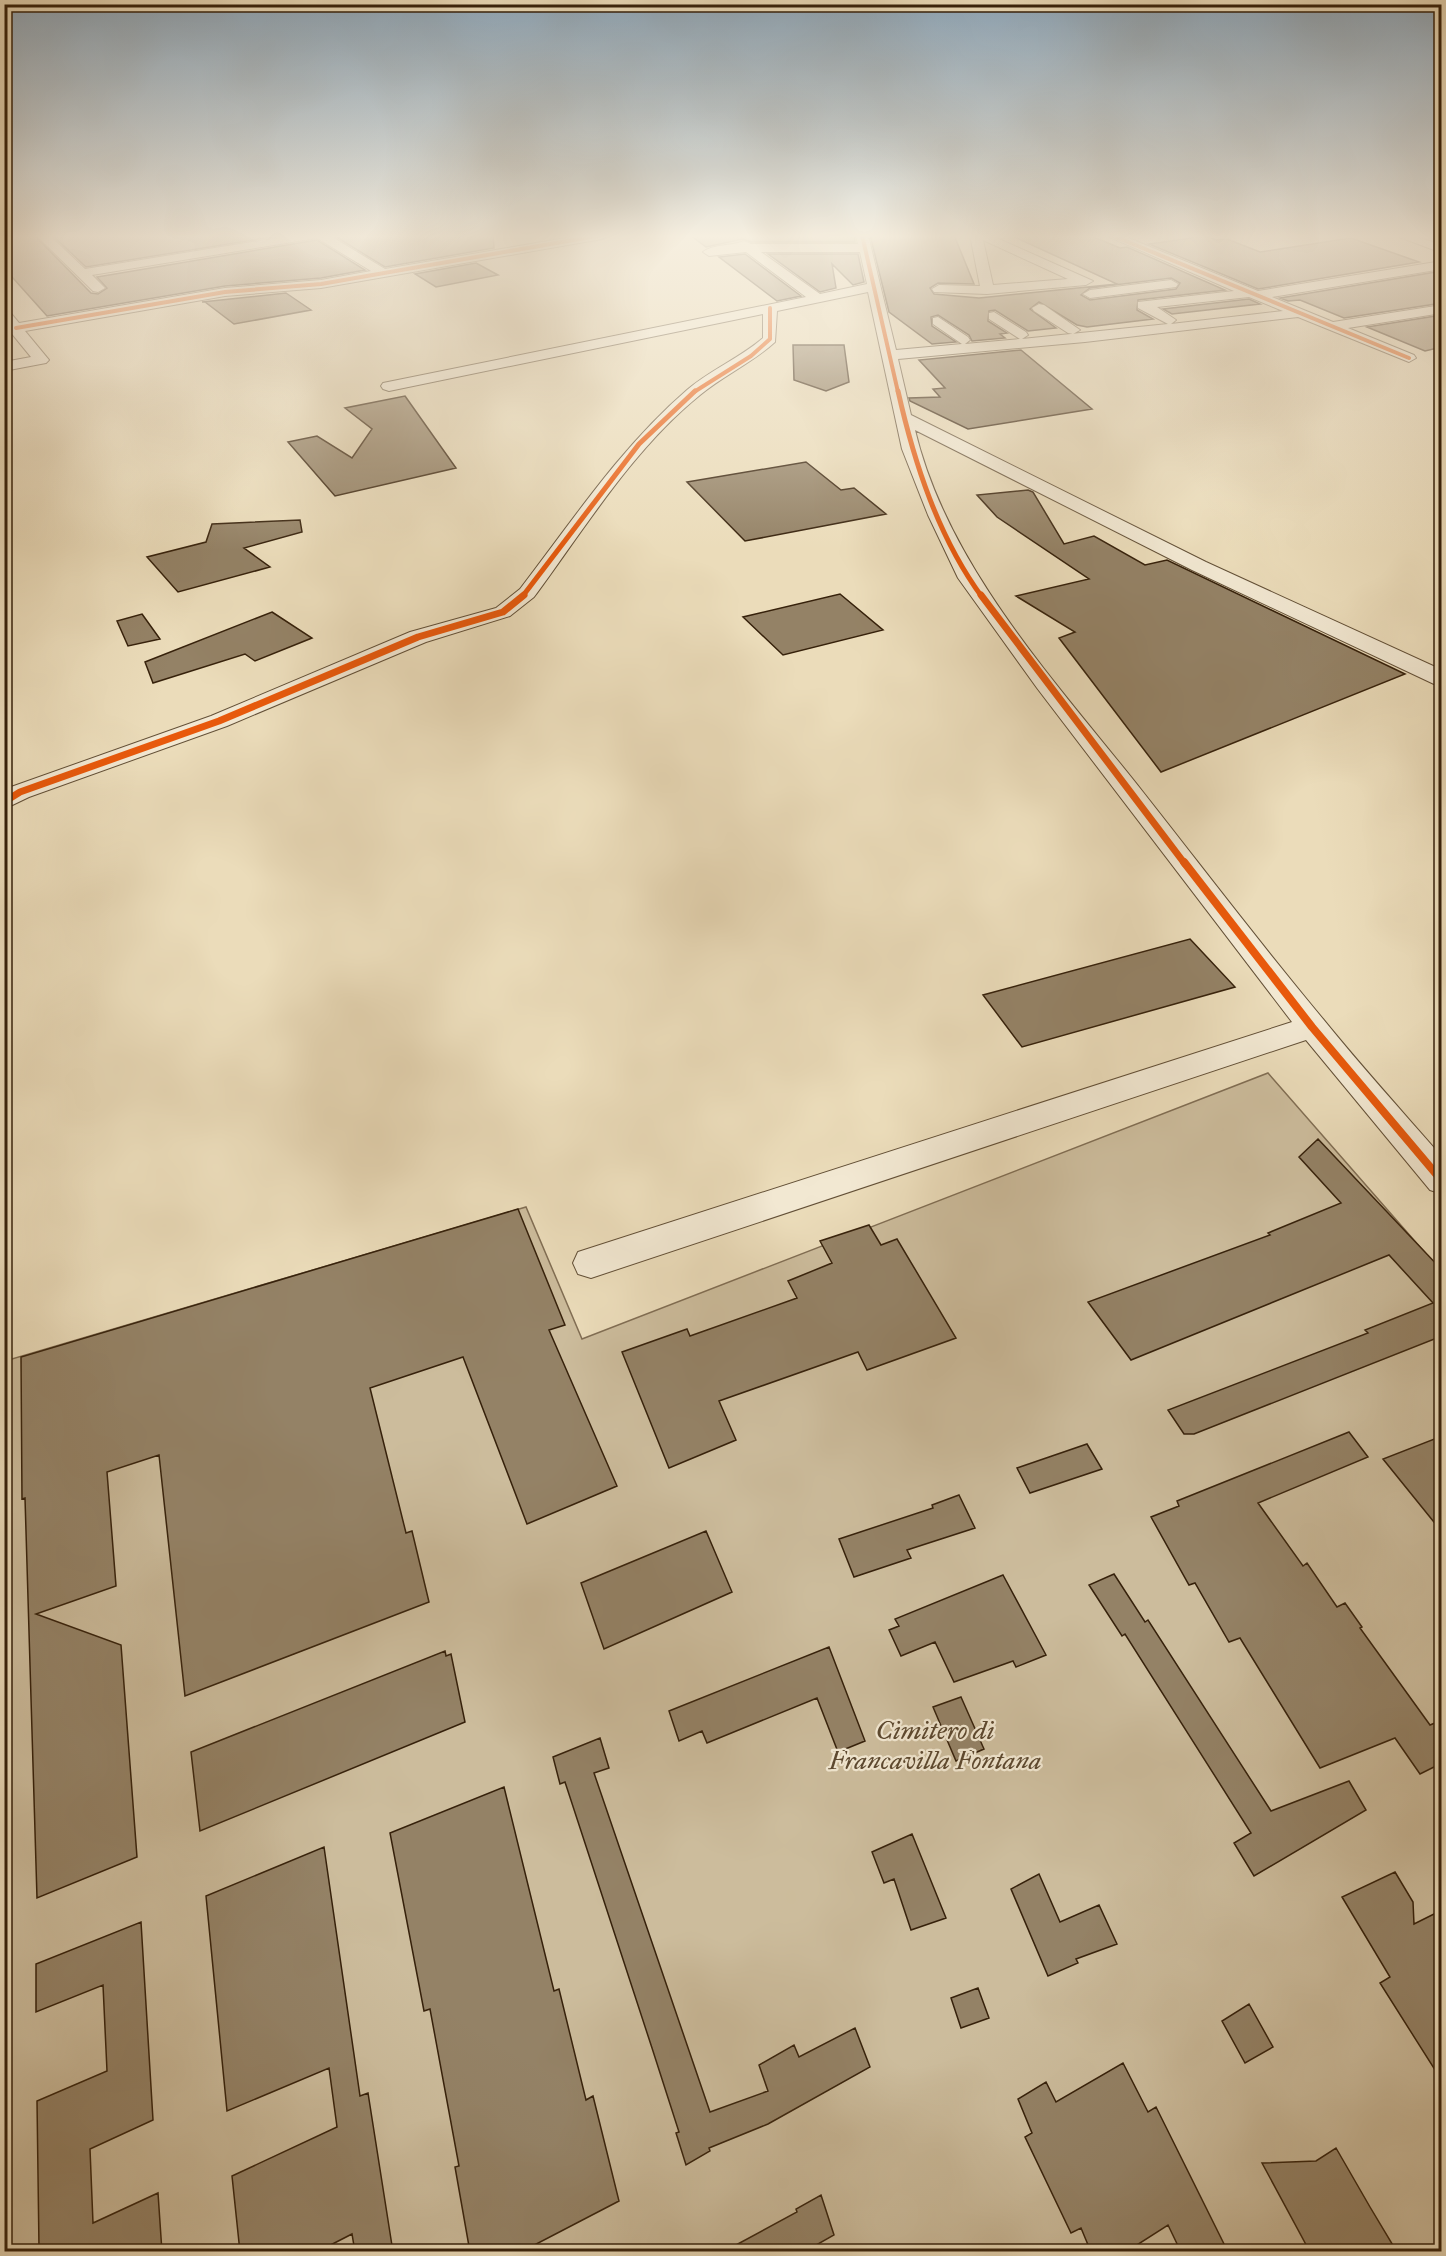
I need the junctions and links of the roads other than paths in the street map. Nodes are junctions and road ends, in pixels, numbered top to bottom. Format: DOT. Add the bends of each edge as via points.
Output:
graph roads {
  1 [pos="26,340"];
  2 [pos="612,340"];
  3 [pos="769,340"];
  4 [pos="885,340"];
  5 [pos="1059,340"];
  6 [pos="1366,340"];
  7 [pos="888,355"];
  8 [pos="1408,358"];
  9 [pos="4,367"];
  10 [pos="389,386"];
  11 [pos="904,418"];
  12 [pos="1442,679"];
  13 [pos="4,802"];
  14 [pos="1312,1027"];
  15 [pos="1442,1180"];
  16 [pos="591,1263"];
  1 -- 9 [label="street" via="41,360"];
  2 -- 10 [label="street"];
  3 -- 13 [label="street" via="695,391 639,444 527,593 503,612 418,637 219,721 20,792"];
  4 -- 7 [label="street"];
  5 -- 7 [label="street"];
  6 -- 8 [label="street"];
  7 -- 11 [label="street"];
  11 -- 12 [label="street" via="1199,566"];
  11 -- 14 [label="street" via="911,449 937,515 968,578"];
  14 -- 15 [label="street"];
  14 -- 16 [label="street"];
}
